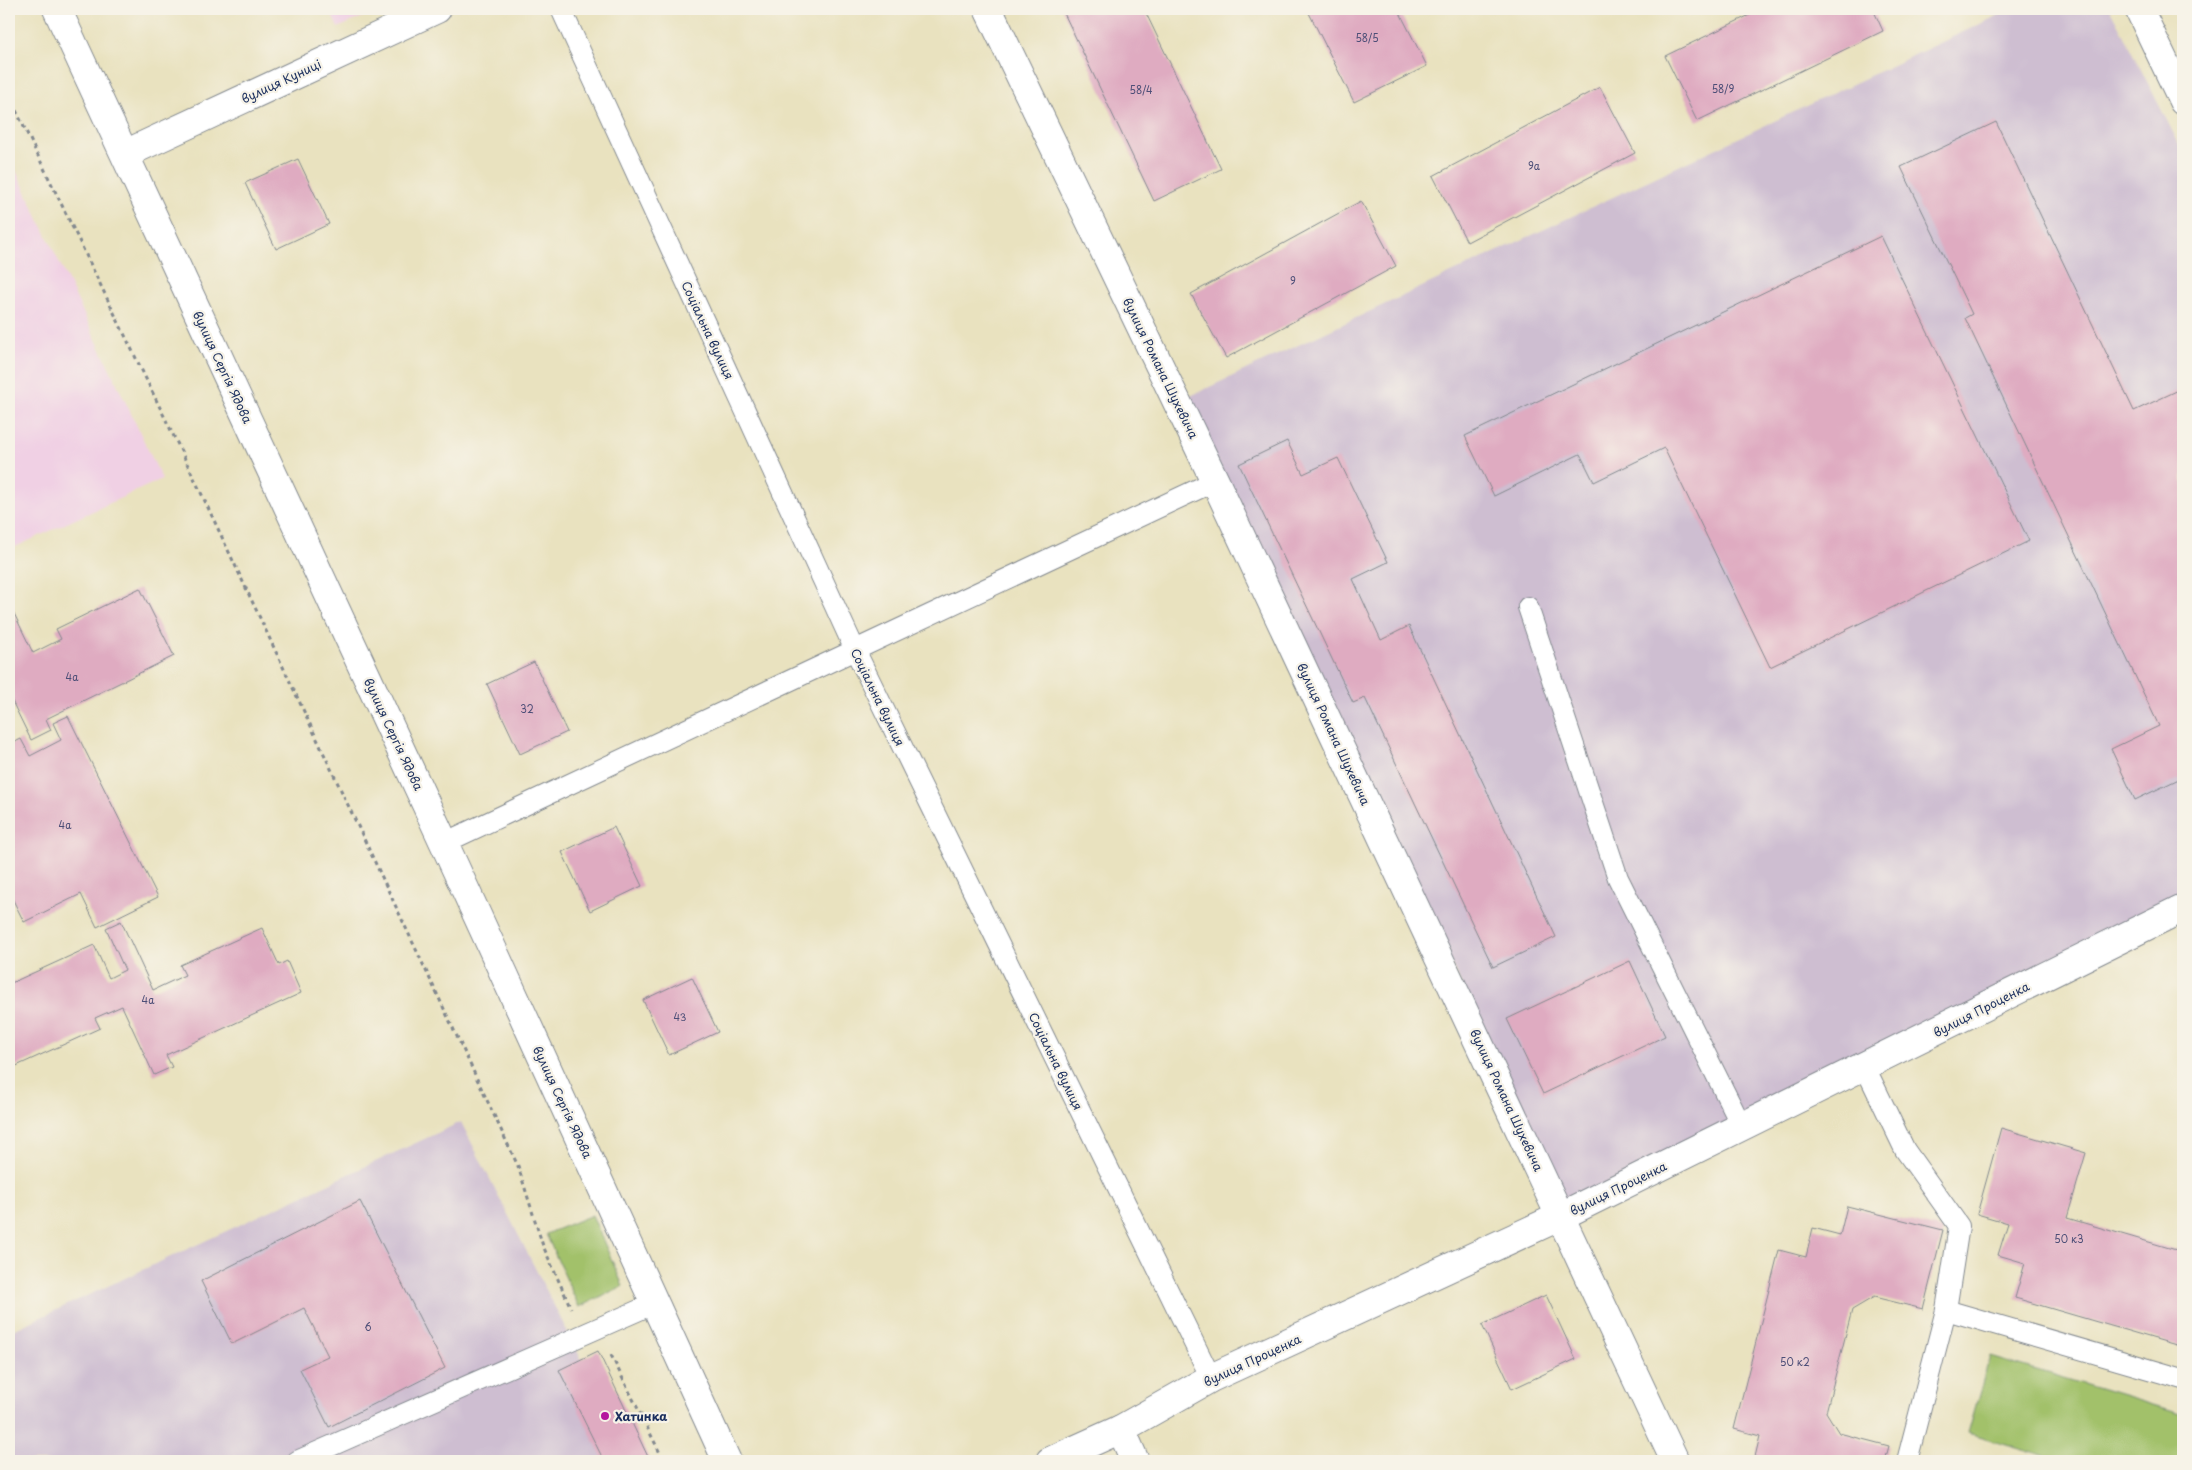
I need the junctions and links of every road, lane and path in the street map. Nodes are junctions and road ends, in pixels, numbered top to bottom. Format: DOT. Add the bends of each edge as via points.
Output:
graph roads {
  1 [pos="57,9"];
  2 [pos="437,9"];
  3 [pos="560,9"];
  4 [pos="988,9"];
  5 [pos="2139,9"];
  6 [pos="2176,66"];
  7 [pos="9,96"];
  8 [pos="2183,101"];
  9 [pos="125,154"];
  10 [pos="1215,480"];
  11 [pos="1528,607"];
  12 [pos="855,650"];
  13 [pos="444,843"];
  14 [pos="2183,908"];
  15 [pos="1865,1067"];
  16 [pos="1742,1128"];
  17 [pos="1561,1216"];
  18 [pos="655,1303"];
  19 [pos="1946,1310"];
  20 [pos="598,1328"];
  21 [pos="1211,1378"];
  22 [pos="2183,1379"];
  23 [pos="1121,1429"];
  24 [pos="297,1461"];
  25 [pos="664,1461"];
  26 [pos="727,1461"];
  27 [pos="1050,1461"];
  28 [pos="1135,1461"];
  29 [pos="1675,1461"];
  30 [pos="1907,1461"];
  1 -- 9 [label="street, вулиця Сергія Ядова"];
  2 -- 9 [label="street, вулиця Куниці"];
  3 -- 12 [label="lane, Соціальна вулиця"];
  4 -- 10 [label="street, вулиця Романа Шухевича"];
  5 -- 6 [label="street"];
  6 -- 8 [label="street"];
  7 -- 20 [label="path" via="196,480 518,1166 543,1246 569,1306"];
  9 -- 13 [label="street, вулиця Сергія Ядова"];
  10 -- 12 [label="lane"];
  10 -- 17 [label="street, вулиця Романа Шухевича"];
  11 -- 16 [label="lane" via="1618,878"];
  12 -- 13 [label="lane"];
  12 -- 21 [label="lane, Соціальна вулиця"];
  13 -- 18 [label="street, вулиця Сергія Ядова"];
  14 -- 15 [label="street, вулиця Проценка"];
  15 -- 16 [label="street, вулиця Проценка"];
  15 -- 19 [label="lane" via="1905,1150 1959,1226"];
  16 -- 17 [label="street, вулиця Проценка"];
  17 -- 21 [label="street, вулиця Проценка"];
  17 -- 29 [label="street, вулиця Романа Шухевича"];
  18 -- 20 [label="lane"];
  18 -- 26 [label="street, вулиця Сергія Ядова"];
  19 -- 22 [label="lane"];
  19 -- 30 [label="lane"];
  20 -- 24 [label="lane"];
  20 -- 25 [label="path"];
  21 -- 23 [label="street, вулиця Проценка"];
  23 -- 27 [label="street, вулиця Проценка"];
  23 -- 28 [label="street"];
}
